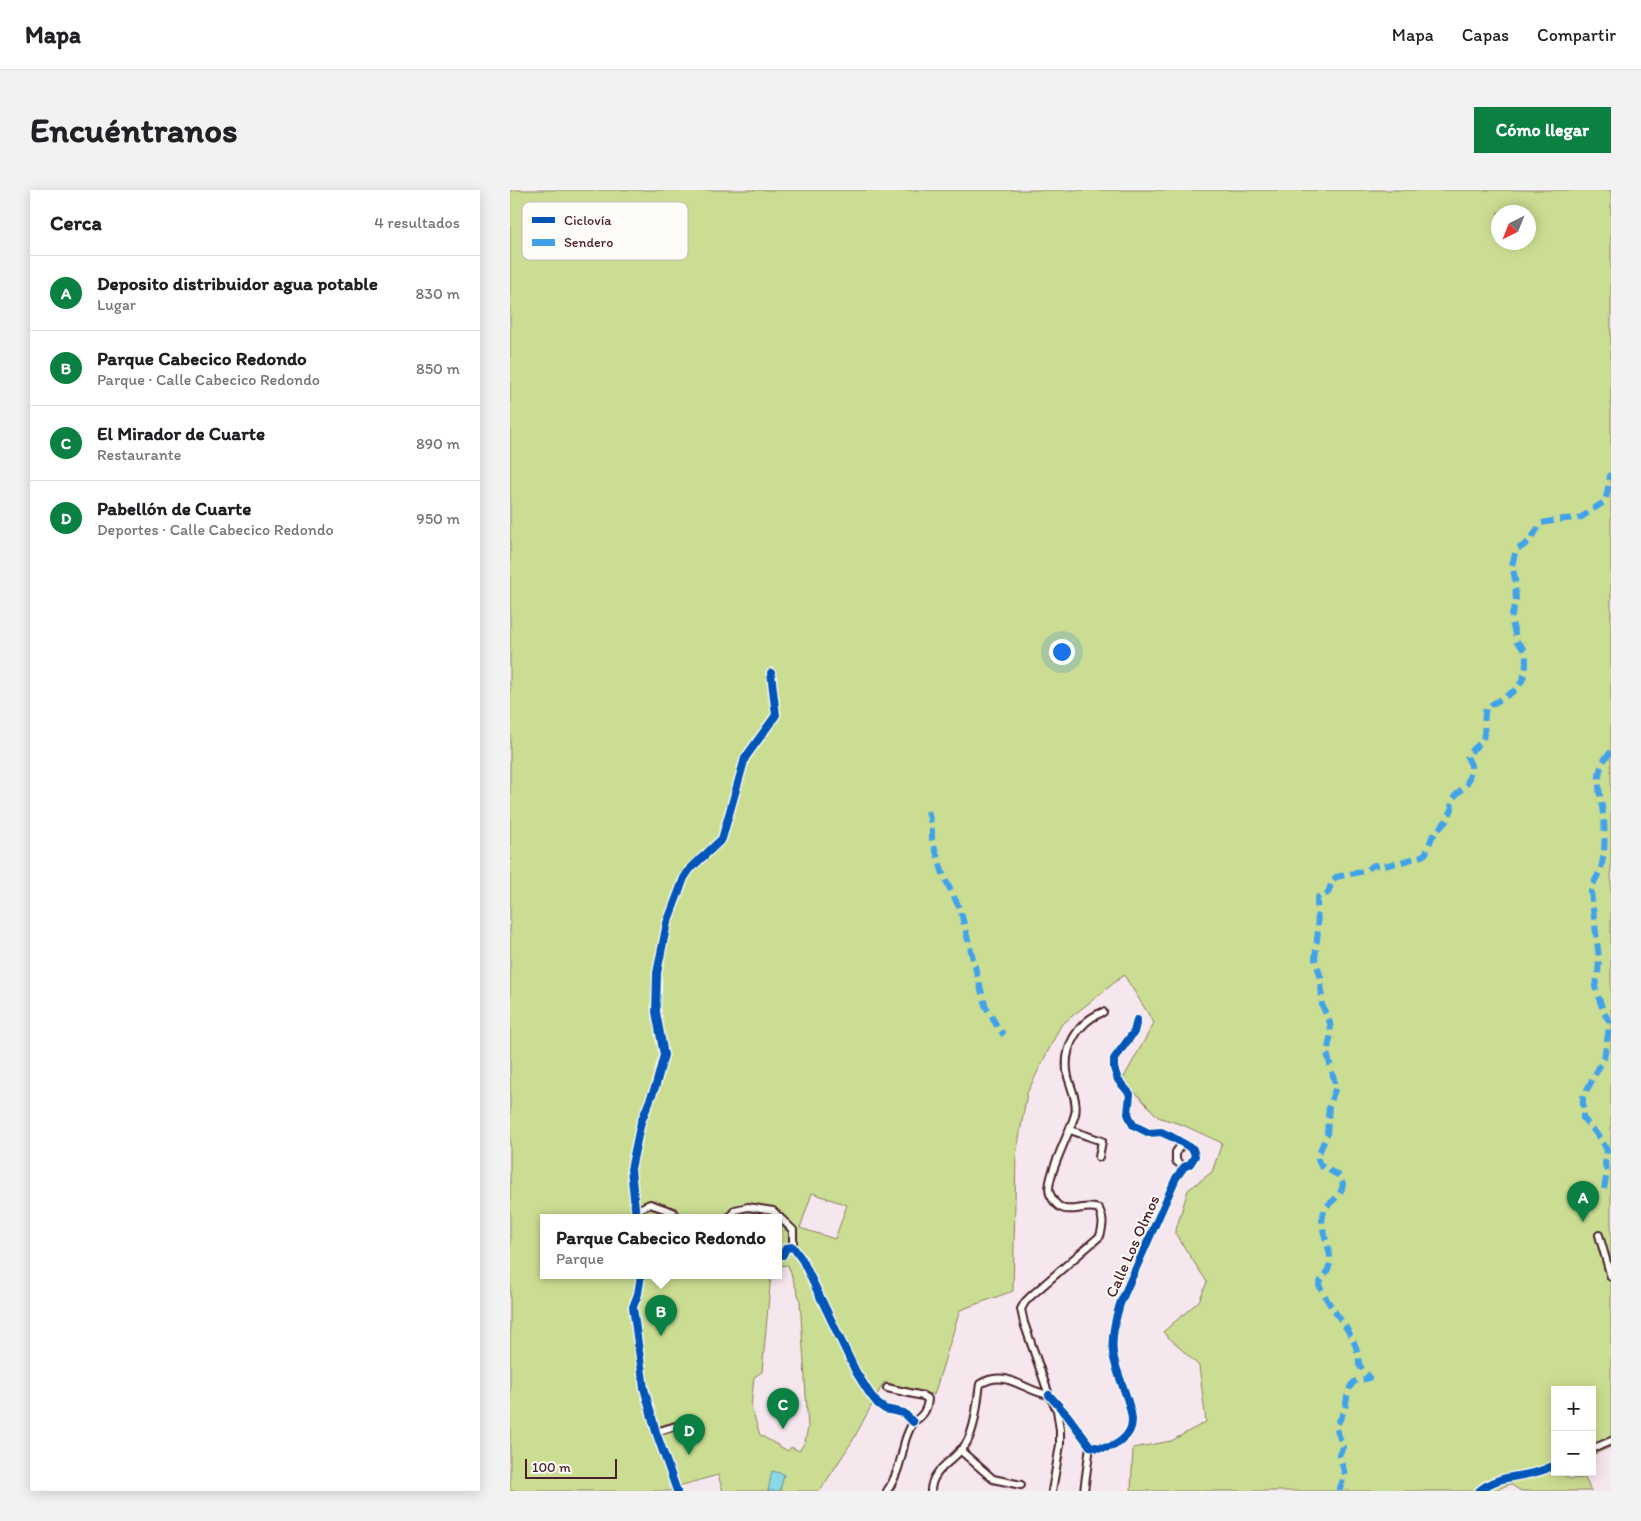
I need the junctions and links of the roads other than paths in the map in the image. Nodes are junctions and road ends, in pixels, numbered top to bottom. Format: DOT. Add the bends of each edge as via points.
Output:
graph roads {
  1 [pos="771,673"];
  2 [pos="1103,1012"];
  3 [pos="1137,1020"];
  4 [pos="1070,1130"];
  5 [pos="1182,1144"];
  6 [pos="1099,1157"];
  7 [pos="1184,1167"];
  8 [pos="635,1214"];
  9 [pos="674,1214"];
  10 [pos="732,1214"];
  11 [pos="776,1214"];
  12 [pos="782,1220"];
  13 [pos="1599,1236"];
  14 [pos="793,1247"];
  15 [pos="782,1255"];
  16 [pos="1611,1277"];
  17 [pos="640,1279"];
  18 [pos="887,1388"];
  19 [pos="1049,1395"];
  20 [pos="690,1422"];
  21 [pos="913,1422"];
  22 [pos="656,1432"];
  23 [pos="1611,1441"];
  24 [pos="1090,1446"];
  25 [pos="1596,1447"];
  26 [pos="960,1450"];
  27 [pos="1551,1467"];
  28 [pos="1021,1485"];
  29 [pos="890,1489"];
  30 [pos="676,1491"];
  31 [pos="931,1491"];
  32 [pos="1052,1491"];
  33 [pos="1084,1491"];
  34 [pos="1479,1491"];
  1 -- 8 [label="street" via="776,715 745,758 722,839 690,868 667,923 657,973 656,1012 664,1055 641,1122 631,1169"];
  2 -- 4 [label="street" via="1083,1025 1071,1041 1067,1054 1068,1078 1076,1111"];
  3 -- 5 [label="street" via="1134,1032 1114,1059 1118,1080 1130,1094 1128,1114 1133,1125 1149,1133 1161,1132 1172,1136"];
  4 -- 6 [label="street" via="1102,1141"];
  4 -- 19 [label="street" via="1053,1171 1049,1192 1060,1206 1070,1210 1093,1206 1100,1209 1103,1217 1100,1236 1024,1302 1021,1309"];
  5 -- 7 [label="street" via="1176,1152 1176,1161"];
  5 -- 7 [label="street, Calle Los Olmos" via="1193,1149 1195,1156"];
  7 -- 24 [label="street, Calle Los Olmos" via="1134,1271 1114,1323 1115,1365 1132,1420 1130,1432 1116,1446 1102,1449"];
  8 -- 9 [label="street" via="650,1204"];
  10 -- 11 [label="street" via="735,1210 748,1207"];
  12 -- 14 [label="street" via="793,1230"];
  13 -- 16 [label="street"];
  14 -- 15 [label="street" via="786,1248"];
  14 -- 21 [label="street" via="870,1394 885,1409 904,1413"];
  17 -- 22 [label="street" via="633,1306 644,1388"];
  18 -- 21 [label="street" via="928,1399 922,1416"];
  19 -- 24 [label="street"];
  19 -- 26 [label="street" via="1036,1393 1008,1379 990,1378 980,1384 972,1429"];
  19 -- 32 [label="street" via="1060,1430"];
  20 -- 22 [label="street"];
  21 -- 29 [label="street"];
  22 -- 30 [label="street"];
  23 -- 25 [label="street"];
  24 -- 33 [label="street"];
  26 -- 28 [label="street" via="993,1479"];
  26 -- 31 [label="street" via="936,1474"];
  27 -- 34 [label="street" via="1487,1484"];
}
